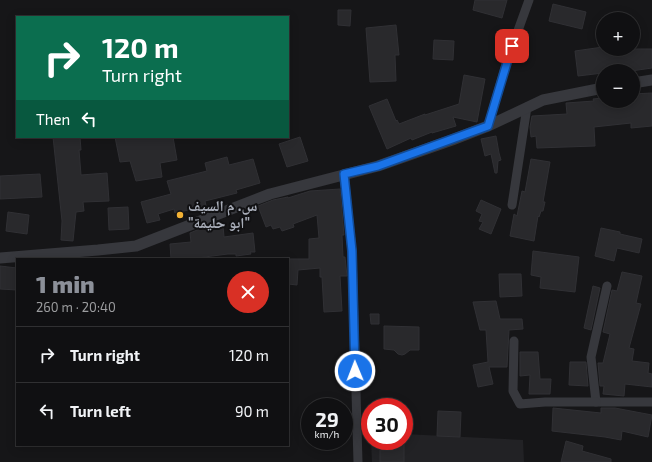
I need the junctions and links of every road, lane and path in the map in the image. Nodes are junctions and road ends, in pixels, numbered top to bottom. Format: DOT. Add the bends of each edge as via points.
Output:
graph roads {
  1 [pos="529,0"];
  2 [pos="652,80"];
  3 [pos="640,82"];
  4 [pos="596,89"];
  5 [pos="527,107"];
  6 [pos="488,126"];
  7 [pos="344,174"];
  8 [pos="512,205"];
  9 [pos="0,258"];
  10 [pos="607,286"];
  11 [pos="514,342"];
  12 [pos="596,402"];
  13 [pos="652,402"];
  14 [pos="358,462"];
  1 -- 6 [label="street" via="507,61"];
  2 -- 3 [label="street"];
  4 -- 5 [label="street" via="543,100"];
  5 -- 6 [label="street"];
  5 -- 8 [label="street"];
  6 -- 7 [label="street" via="378,166"];
  7 -- 9 [label="street" via="270,194 136,246"];
  7 -- 14 [label="street" via="352,251"];
  10 -- 12 [label="street" via="591,357"];
  11 -- 12 [label="street" via="513,391 520,404"];
  12 -- 13 [label="street"];
}
